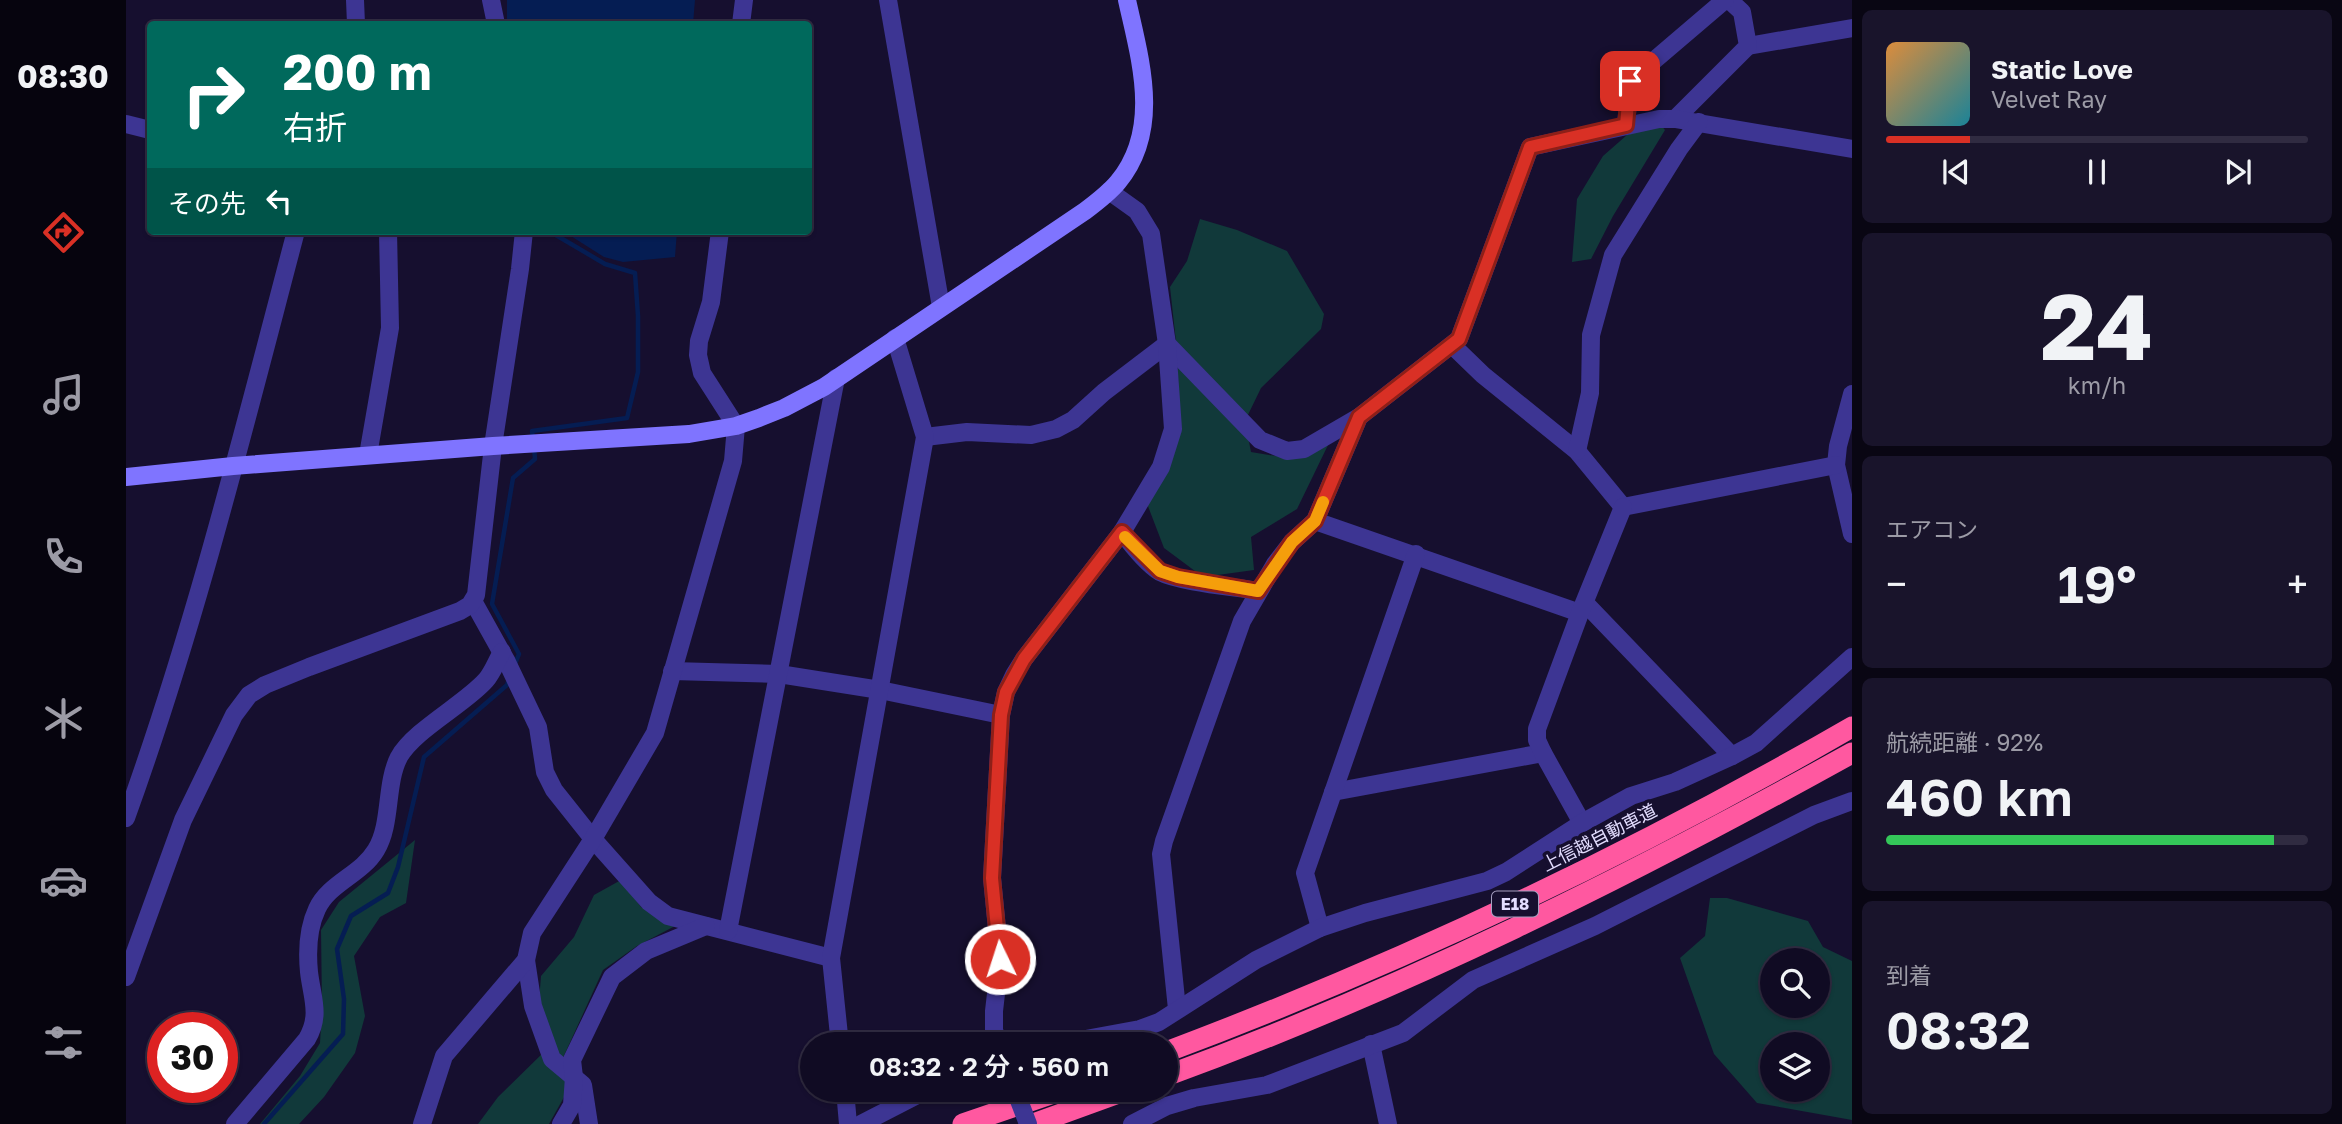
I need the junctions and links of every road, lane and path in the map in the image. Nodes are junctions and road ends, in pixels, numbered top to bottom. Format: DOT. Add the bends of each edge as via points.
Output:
graph roads {
  1 [pos="355,0"];
  2 [pos="491,0"];
  3 [pos="744,0"];
  4 [pos="888,0"];
  5 [pos="1127,0"];
  6 [pos="1727,0"];
  7 [pos="356,21"];
  8 [pos="495,21"];
  9 [pos="741,21"];
  10 [pos="1852,28"];
  11 [pos="1748,46"];
  12 [pos="1675,119"];
  13 [pos="1699,122"];
  14 [pos="126,124"];
  15 [pos="1626,125"];
  16 [pos="147,129"];
  17 [pos="1852,149"];
  18 [pos="1109,191"];
  19 [pos="295,235"];
  20 [pos="388,235"];
  21 [pos="524,235"];
  22 [pos="719,235"];
  23 [pos="941,307"];
  24 [pos="895,338"];
  25 [pos="1167,344"];
  26 [pos="1453,346"];
  27 [pos="836,378"];
  28 [pos="1852,394"];
  29 [pos="1359,417"];
  30 [pos="736,426"];
  31 [pos="925,437"];
  32 [pos="493,446"];
  33 [pos="1577,451"];
  34 [pos="368,455"];
  35 [pos="1836,465"];
  36 [pos="233,466"];
  37 [pos="126,477"];
  38 [pos="1623,507"];
  39 [pos="1315,521"];
  40 [pos="1122,532"];
  41 [pos="1852,534"];
  42 [pos="1416,554"];
  43 [pos="1258,591"];
  44 [pos="473,601"];
  45 [pos="1582,608"];
  46 [pos="504,657"];
  47 [pos="1852,657"];
  48 [pos="672,671"];
  49 [pos="779,674"];
  50 [pos="880,690"];
  51 [pos="1001,715"];
  52 [pos="1852,727"];
  53 [pos="1543,752"];
  54 [pos="1852,753"];
  55 [pos="1732,756"];
  56 [pos="1333,792"];
  57 [pos="1852,801"];
  58 [pos="126,818"];
  59 [pos="1583,823"];
  60 [pos="593,839"];
  61 [pos="706,926"];
  62 [pos="1321,928"];
  63 [pos="728,932"];
  64 [pos="831,958"];
  65 [pos="526,960"];
  66 [pos="126,977"];
  67 [pos="1177,1009"];
  68 [pos="839,1032"];
  69 [pos="995,1032"];
  70 [pos="1124,1032"];
  71 [pos="1371,1044"];
  72 [pos="1178,1047"];
  73 [pos="1178,1071"];
  74 [pos="574,1077"];
  75 [pos="846,1102"];
  76 [pos="903,1102"];
  77 [pos="1020,1102"];
  78 [pos="1027,1102"];
  79 [pos="1093,1102"];
  80 [pos="235,1124"];
  81 [pos="422,1124"];
  82 [pos="561,1124"];
  83 [pos="589,1124"];
  84 [pos="848,1124"];
  85 [pos="861,1124"];
  86 [pos="963,1124"];
  87 [pos="1030,1124"];
  88 [pos="1132,1124"];
  89 [pos="1388,1124"];
  1 -- 7 [label="street"];
  2 -- 8 [label="street"];
  3 -- 9 [label="street"];
  4 -- 23 [label="street"];
  5 -- 18 [label="street" via="1145,97 1138,142 1124,173"];
  6 -- 11 [label="street" via="1742,12"];
  6 -- 15 [label="street" via="1630,81"];
  10 -- 11 [label="street"];
  11 -- 12 [label="street"];
  12 -- 13 [label="street"];
  12 -- 15 [label="street"];
  13 -- 17 [label="street"];
  13 -- 33 [label="street" via="1613,255 1591,335 1590,393"];
  14 -- 16 [label="street"];
  15 -- 26 [label="street" via="1530,147"];
  18 -- 23 [label="street"];
  18 -- 25 [label="street" via="1137,211 1151,234"];
  19 -- 36 [label="street"];
  20 -- 34 [label="street" via="390,328"];
  21 -- 32 [label="street"];
  22 -- 30 [label="street" via="698,355 702,373"];
  23 -- 24 [label="street"];
  24 -- 27 [label="street"];
  24 -- 31 [label="street"];
  25 -- 29 [label="street" via="1260,440 1276,447 1304,449"];
  25 -- 31 [label="street" via="1056,429 1031,435 967,432"];
  25 -- 40 [label="street" via="1173,429 1161,467"];
  26 -- 29 [label="street"];
  26 -- 33 [label="street"];
  27 -- 30 [label="street" via="784,408"];
  27 -- 49 [label="street"];
  28 -- 35 [label="street"];
  29 -- 39 [label="street"];
  30 -- 32 [label="street" via="689,434"];
  30 -- 48 [label="street" via="733,461"];
  31 -- 50 [label="street"];
  32 -- 34 [label="street"];
  32 -- 44 [label="street"];
  33 -- 38 [label="street"];
  34 -- 36 [label="street"];
  35 -- 38 [label="street"];
  35 -- 41 [label="street"];
  36 -- 37 [label="street"];
  36 -- 58 [label="street" via="159,725"];
  38 -- 45 [label="street"];
  39 -- 42 [label="street"];
  39 -- 43 [label="street" via="1292,542"];
  40 -- 43 [label="street" via="1160,571"];
  40 -- 51 [label="street" via="1024,659 1006,692"];
  42 -- 45 [label="street"];
  42 -- 56 [label="street"];
  43 -- 67 [label="street" via="1242,621 1161,854"];
  44 -- 46 [label="street"];
  44 -- 66 [label="street" via="460,611 309,667 249,695 234,715 183,820"];
  45 -- 53 [label="street" via="1537,729"];
  45 -- 55 [label="street"];
  46 -- 60 [label="street" via="538,727 545,772"];
  46 -- 80 [label="street" via="487,679 399,758 383,838 375,853 329,891 309,932 316,1016 312,1029"];
  47 -- 55 [label="street" via="1756,743"];
  48 -- 49 [label="street"];
  48 -- 60 [label="street" via="655,733"];
  49 -- 50 [label="street"];
  49 -- 63 [label="street"];
  50 -- 51 [label="street"];
  50 -- 64 [label="street"];
  51 -- 69 [label="street" via="992,878 1000,959"];
  52 -- 72 [label="highway, 上信越自動車道 / E18" via="1683,820 1510,906 1338,984"];
  53 -- 56 [label="street"];
  53 -- 59 [label="street"];
  54 -- 73 [label="highway, E18" via="1521,926 1347,1005"];
  55 -- 59 [label="street" via="1631,796"];
  56 -- 62 [label="street" via="1305,873"];
  57 -- 71 [label="street" via="1814,815 1595,926 1473,980 1403,1033"];
  59 -- 62 [label="street" via="1487,881"];
  60 -- 61 [label="street" via="649,902 668,916"];
  60 -- 65 [label="street" via="532,933"];
  61 -- 63 [label="street"];
  61 -- 74 [label="street" via="646,951 612,976 572,1060"];
  62 -- 67 [label="street"];
  63 -- 64 [label="street"];
  64 -- 68 [label="street"];
  65 -- 74 [label="street" via="533,1006 552,1059"];
  65 -- 81 [label="street" via="444,1056"];
  67 -- 70 [label="street" via="1159,1022"];
  71 -- 88 [label="street" via="1267,1085 1167,1106"];
  71 -- 89 [label="street"];
  74 -- 82 [label="street" via="572,1105"];
  74 -- 83 [label="street" via="583,1085"];
  75 -- 84 [label="street"];
  76 -- 85 [label="street"];
  77 -- 87 [label="street, bridge"];
  78 -- 86 [label="highway"];
  79 -- 87 [label="highway"];
}
